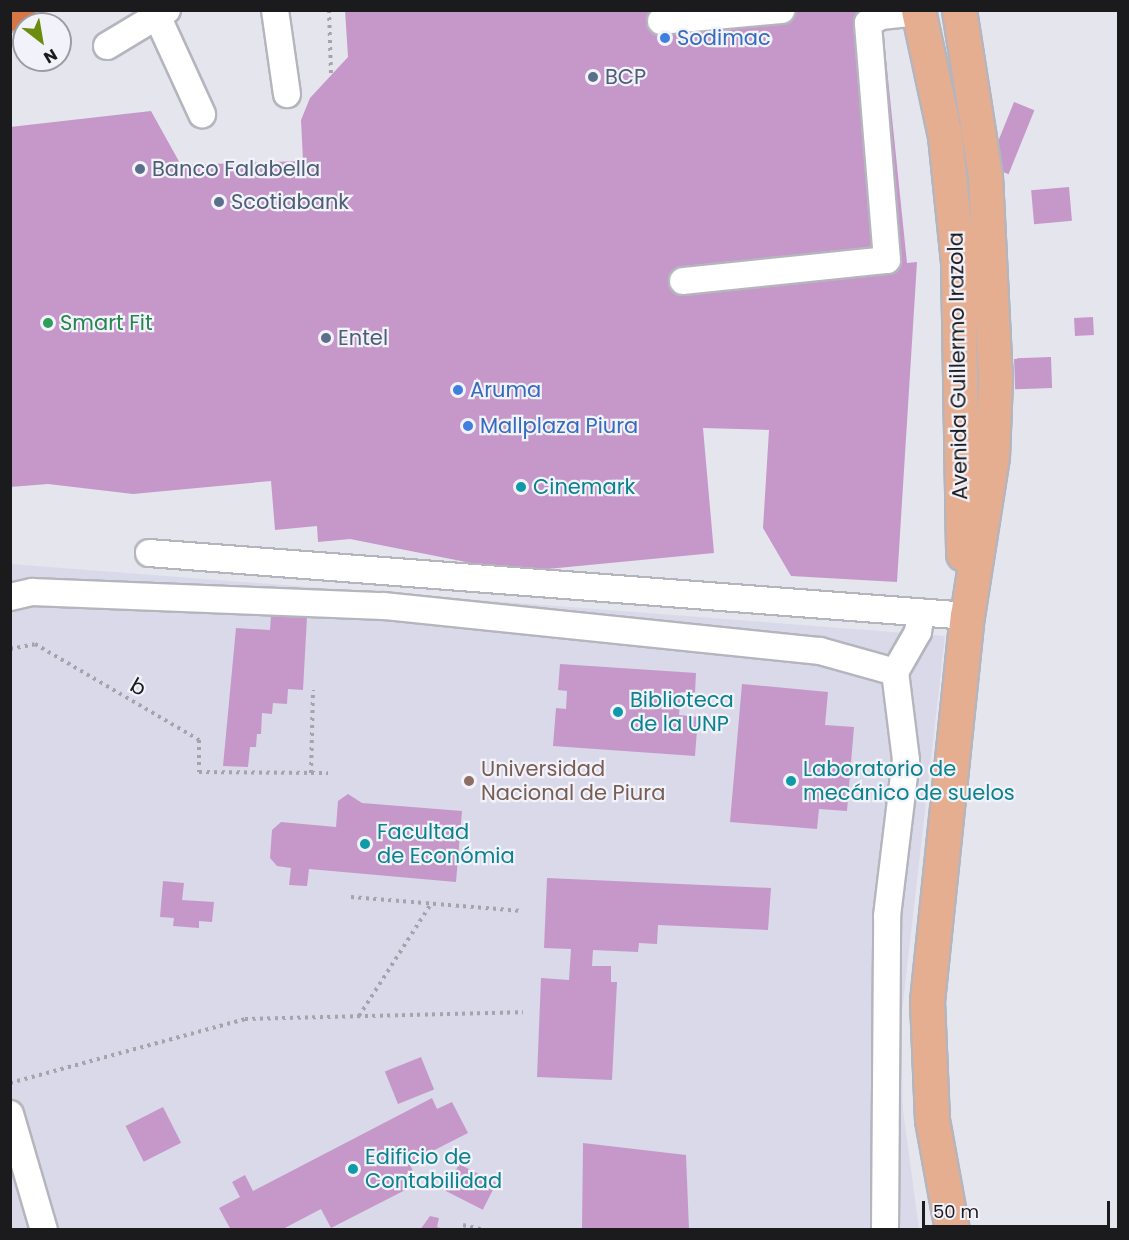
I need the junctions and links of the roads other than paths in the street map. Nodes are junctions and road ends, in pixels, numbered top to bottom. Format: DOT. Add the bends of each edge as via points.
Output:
graph roads {
  1 [pos="18,10"];
  2 [pos="275,10"];
  3 [pos="781,10"];
  4 [pos="959,10"];
  5 [pos="918,11"];
  6 [pos="10,14"];
  7 [pos="162,14"];
  8 [pos="661,21"];
  9 [pos="106,46"];
  10 [pos="287,94"];
  11 [pos="202,114"];
  12 [pos="683,282"];
  13 [pos="958,457"];
  14 [pos="992,457"];
  15 [pos="149,553"];
  16 [pos="10,597"];
  17 [pos="921,612"];
  18 [pos="967,616"];
  19 [pos="895,672"];
  20 [pos="10,1114"];
  21 [pos="44,1230"];
  22 [pos="885,1230"];
  23 [pos="952,1230"];
  1 -- 6 [label="highway"];
  2 -- 10 [label="lane"];
  3 -- 8 [label="lane"];
  4 -- 14 [label="main road, Avenida Guillermo Irazola" via="978,122 992,253"];
  5 -- 12 [label="lane" via="881,16 868,23 887,260"];
  5 -- 13 [label="main road, Avenida Guillermo Irazola" via="953,199 961,320"];
  7 -- 9 [label="lane"];
  7 -- 11 [label="lane"];
  13 -- 14 [label="main road"];
  13 -- 18 [label="main road, Avenida Guillermo Irazola"];
  14 -- 18 [label="main road, Avenida Guillermo Irazola"];
  15 -- 17 [label="lane"];
  16 -- 19 [label="lane" via="32,591 384,606 820,651"];
  17 -- 18 [label="lane"];
  17 -- 19 [label="lane" via="918,632"];
  18 -- 23 [label="main road, Avenida Guillermo Irazola" via="927,1001 932,1120"];
  19 -- 22 [label="lane" via="906,760 887,916"];
  20 -- 21 [label="lane"];
}
